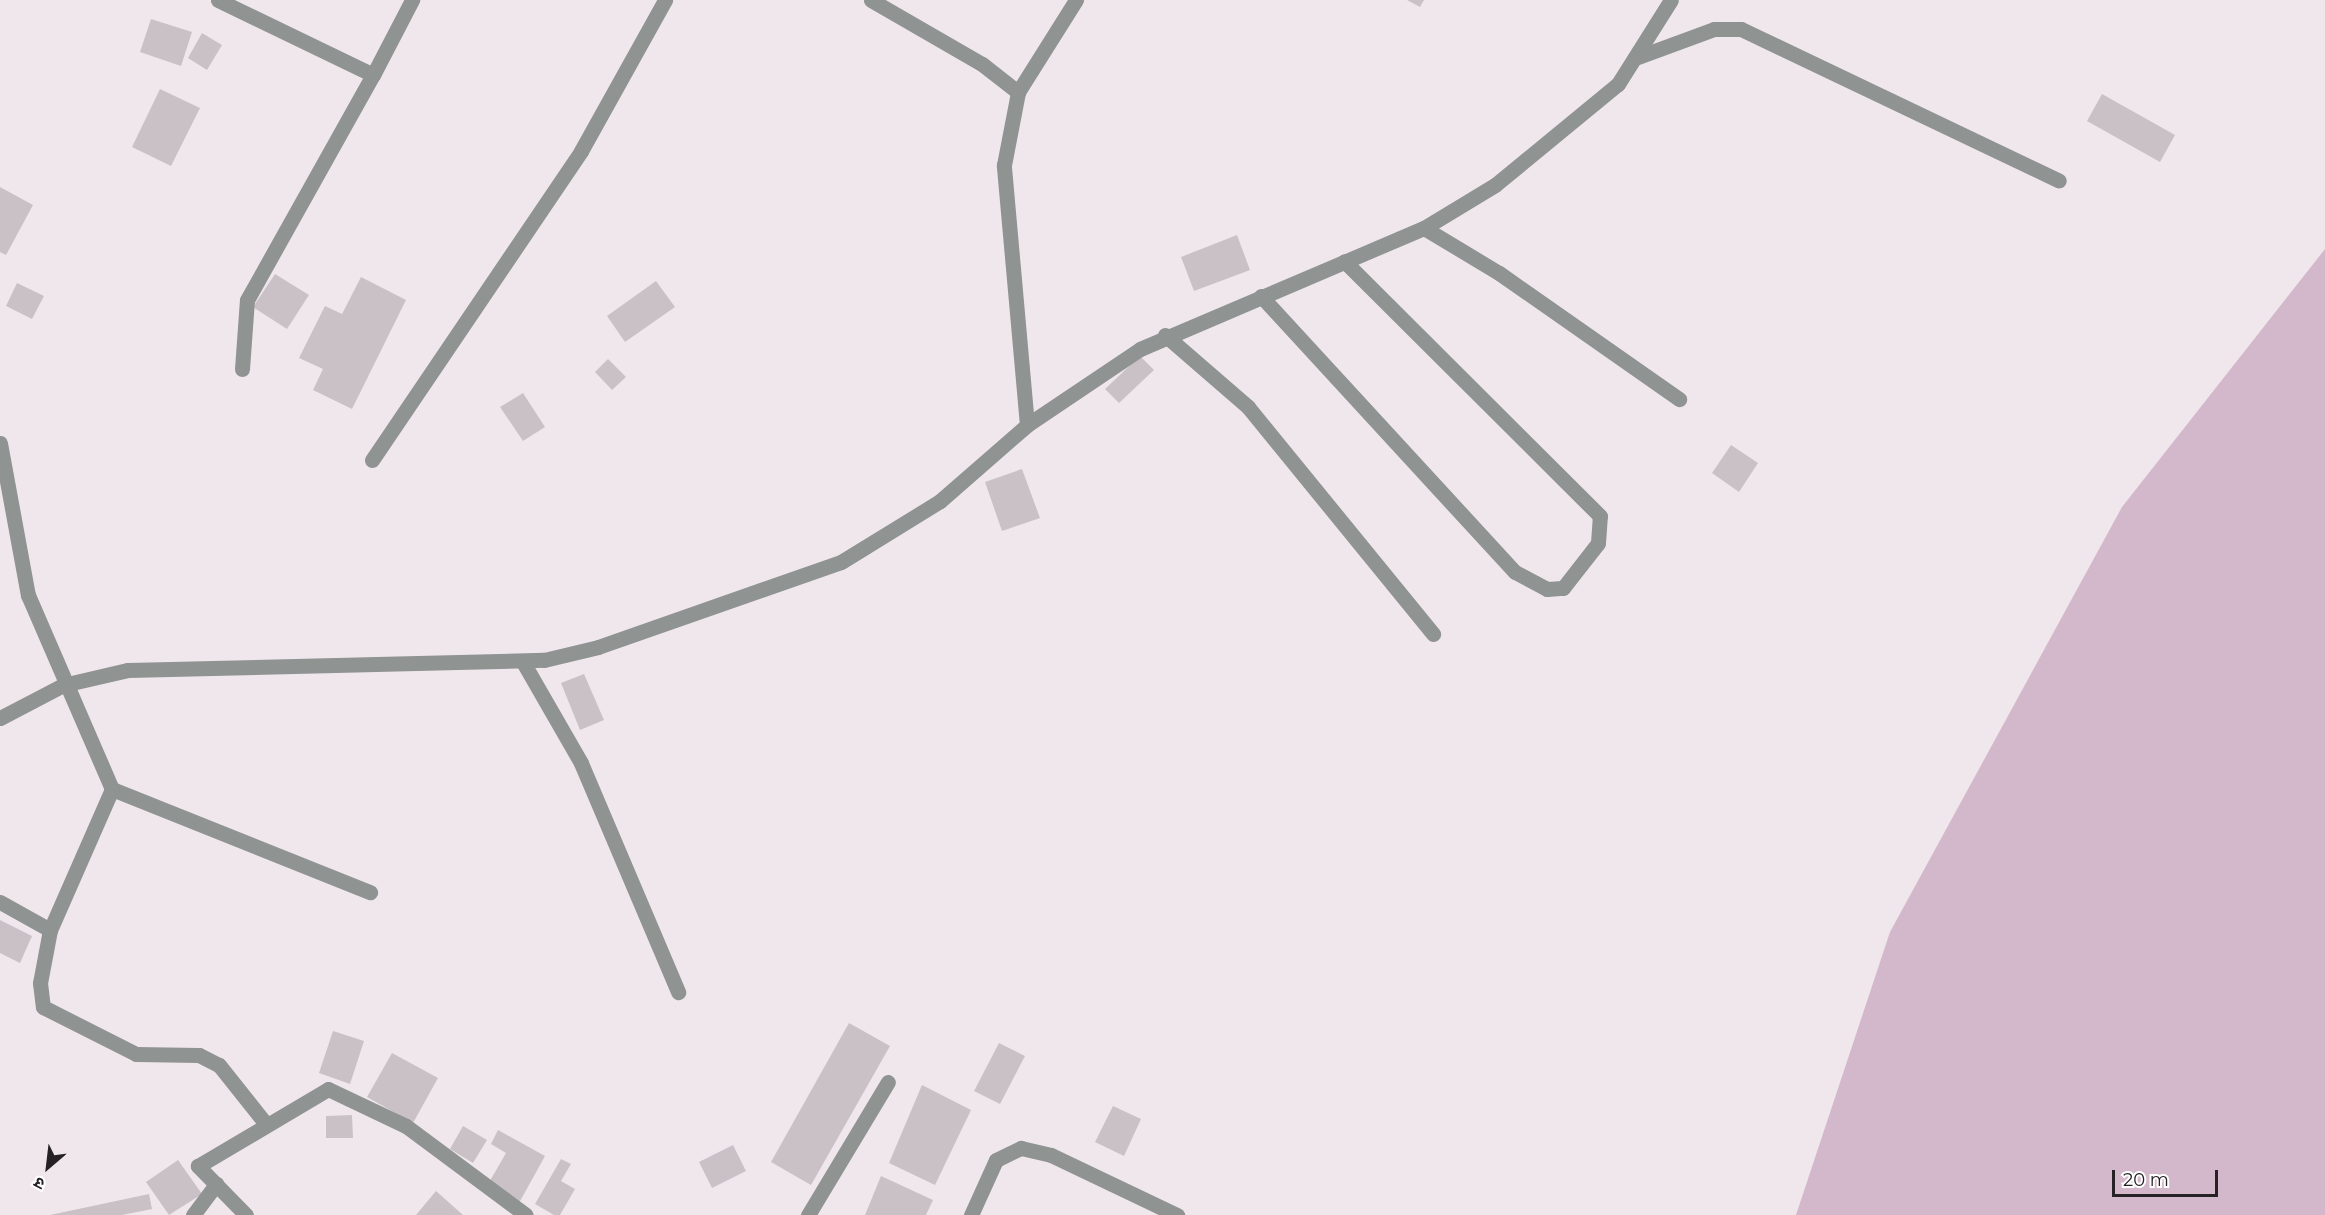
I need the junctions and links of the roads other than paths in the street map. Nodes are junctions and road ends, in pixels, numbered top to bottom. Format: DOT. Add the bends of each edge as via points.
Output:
graph roads {
  1 [pos="218,0"];
  2 [pos="412,0"];
  3 [pos="665,0"];
  4 [pos="871,0"];
  5 [pos="1076,0"];
  6 [pos="1671,0"];
  7 [pos="1638,57"];
  8 [pos="373,75"];
  9 [pos="1018,92"];
  10 [pos="2059,181"];
  11 [pos="1425,228"];
  12 [pos="1344,261"];
  13 [pos="1261,296"];
  14 [pos="1165,335"];
  15 [pos="242,369"];
  16 [pos="1679,399"];
  17 [pos="1027,425"];
  18 [pos="0,443"];
  19 [pos="372,460"];
  20 [pos="1433,634"];
  21 [pos="523,662"];
  22 [pos="63,685"];
  23 [pos="0,718"];
  24 [pos="112,789"];
  25 [pos="370,892"];
  26 [pos="0,902"];
  27 [pos="50,930"];
  28 [pos="678,992"];
  29 [pos="888,1082"];
  30 [pos="266,1124"];
  31 [pos="216,1184"];
  32 [pos="193,1215"];
  33 [pos="246,1215"];
  34 [pos="525,1215"];
  35 [pos="808,1215"];
  36 [pos="971,1215"];
  37 [pos="1177,1215"];
  1 -- 8 [label="street"];
  2 -- 8 [label="street"];
  3 -- 19 [label="street" via="581,151"];
  4 -- 9 [label="street" via="982,64"];
  5 -- 9 [label="street"];
  6 -- 7 [label="street"];
  7 -- 10 [label="street" via="1714,29 1741,29"];
  7 -- 11 [label="street" via="1618,84 1495,185"];
  8 -- 15 [label="street" via="247,300"];
  9 -- 17 [label="street" via="1004,165"];
  11 -- 12 [label="street"];
  11 -- 16 [label="street" via="1507,278"];
  12 -- 13 [label="street"];
  12 -- 13 [label="street" via="1600,516 1599,543 1563,588 1547,589 1515,572"];
  13 -- 14 [label="street"];
  14 -- 17 [label="street"];
  14 -- 20 [label="street" via="1248,407"];
  17 -- 21 [label="street" via="940,501 841,562 598,647"];
  18 -- 22 [label="street" via="23,576"];
  21 -- 22 [label="street" via="128,670"];
  21 -- 28 [label="street" via="586,773"];
  22 -- 23 [label="street"];
  22 -- 24 [label="street"];
  24 -- 25 [label="street"];
  24 -- 27 [label="street"];
  26 -- 27 [label="street"];
  27 -- 30 [label="street" via="39,996 52,1016 136,1054 199,1055 219,1065"];
  29 -- 35 [label="street"];
  30 -- 31 [label="street" via="198,1166"];
  30 -- 34 [label="street" via="328,1089 406,1126"];
  31 -- 32 [label="street"];
  31 -- 33 [label="street"];
  36 -- 37 [label="street" via="996,1160 1022,1148 1051,1155"];
}
